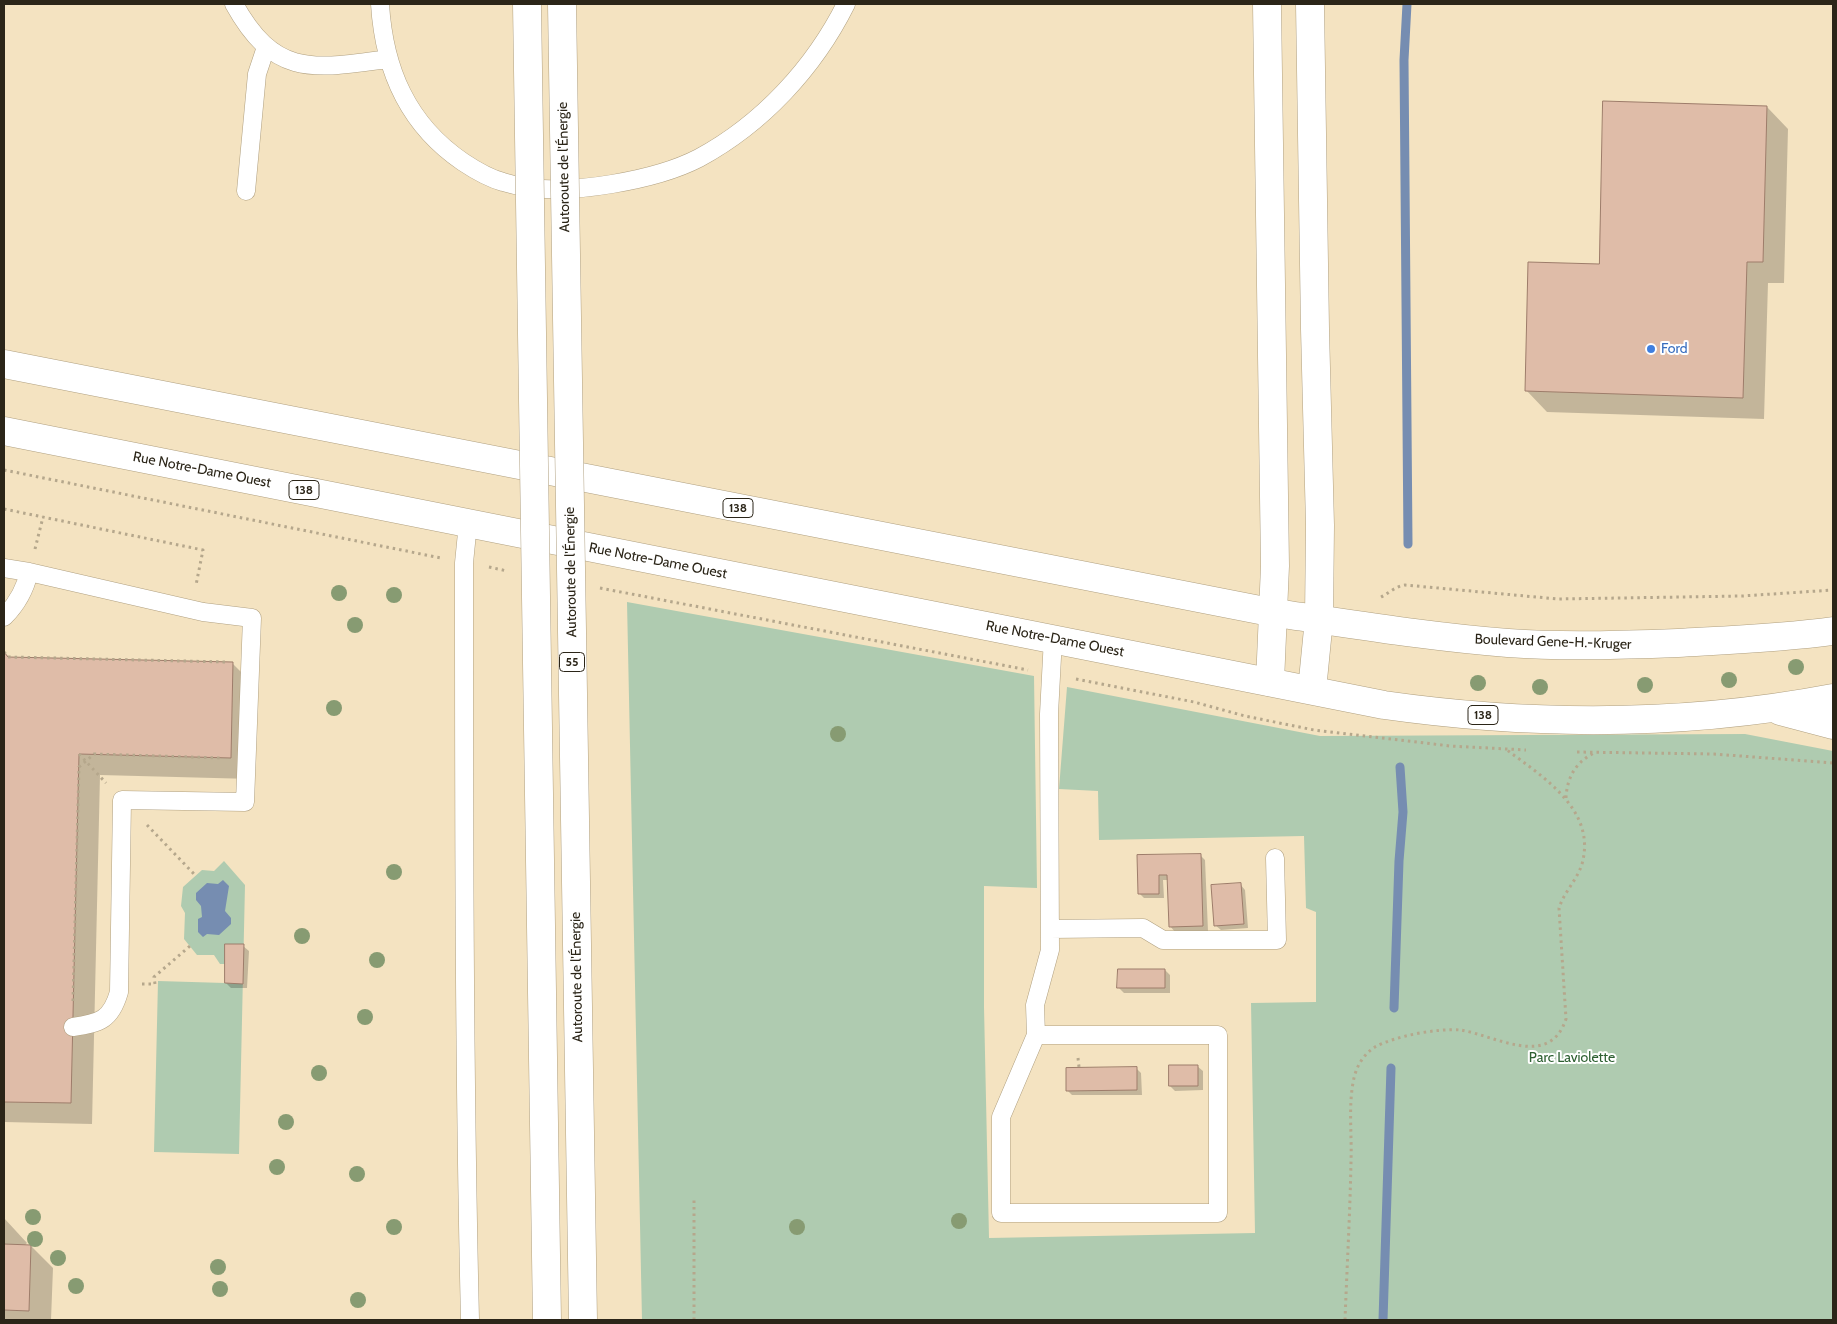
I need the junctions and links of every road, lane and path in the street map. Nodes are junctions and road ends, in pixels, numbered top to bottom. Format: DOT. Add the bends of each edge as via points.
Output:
graph roads {
  1 [pos="234,4"];
  2 [pos="380,4"];
  3 [pos="526,4"];
  4 [pos="562,4"];
  5 [pos="846,4"];
  6 [pos="1267,4"];
  7 [pos="1310,4"];
  8 [pos="266,47"];
  9 [pos="388,59"];
  10 [pos="246,190"];
  11 [pos="4,364"];
  12 [pos="4,432"];
  13 [pos="4,470"];
  14 [pos="4,509"];
  15 [pos="43,517"];
  16 [pos="468,523"];
  17 [pos="441,558"];
  18 [pos="485,566"];
  19 [pos="4,568"];
  20 [pos="29,572"];
  21 [pos="513,572"];
  22 [pos="598,588"];
  23 [pos="1833,590"];
  24 [pos="1390,593"];
  25 [pos="191,609"];
  26 [pos="1275,613"];
  27 [pos="4,617"];
  28 [pos="1319,619"];
  29 [pos="1833,631"];
  30 [pos="1053,638"];
  31 [pos="4,652"];
  32 [pos="233,662"];
  33 [pos="1034,671"];
  34 [pos="1085,680"];
  35 [pos="1270,682"];
  36 [pos="1312,690"];
  37 [pos="1833,698"];
  38 [pos="1767,708"];
  39 [pos="1833,725"];
  40 [pos="1507,750"];
  41 [pos="1533,750"];
  42 [pos="1569,752"];
  43 [pos="1595,752"];
  44 [pos="79,754"];
  45 [pos="1833,763"];
  46 [pos="103,779"];
  47 [pos="1566,798"];
  48 [pos="170,849"];
  49 [pos="1275,858"];
  50 [pos="195,875"];
  51 [pos="1050,929"];
  52 [pos="190,946"];
  53 [pos="138,984"];
  54 [pos="73,1027"];
  55 [pos="1036,1035"];
  56 [pos="694,1200"];
  57 [pos="470,1320"];
  58 [pos="548,1320"];
  59 [pos="583,1320"];
  60 [pos="694,1320"];
  61 [pos="1345,1320"];
  1 -- 8 [label="lane" via="250,31"];
  2 -- 9 [label="lane"];
  3 -- 58 [label="main road, bridge"];
  4 -- 59 [label="main road, Autoroute de l'Énergie / 55, bridge"];
  5 -- 9 [label="lane" via="822,45 799,75 760,115 730,139 680,166 597,186 528,188 478,172 444,146 414,114"];
  6 -- 26 [label="main road"];
  7 -- 28 [label="main road"];
  8 -- 9 [label="lane" via="302,64 331,66"];
  8 -- 10 [label="lane" via="258,74"];
  11 -- 26 [label="main road, 138"];
  12 -- 16 [label="main road, Rue Notre-Dame Ouest / 138"];
  13 -- 17 [label="path"];
  14 -- 15 [label="path"];
  15 -- 20 [label="path"];
  15 -- 25 [label="path" via="203,550"];
  16 -- 30 [label="main road, Rue Notre-Dame Ouest / 138"];
  16 -- 57 [label="lane" via="464,562 463,826"];
  18 -- 21 [label="path"];
  19 -- 20 [label="lane"];
  20 -- 25 [label="lane"];
  20 -- 27 [label="lane" via="21,595"];
  22 -- 33 [label="path"];
  23 -- 24 [label="path" via="1742,596 1558,599 1405,585"];
  25 -- 54 [label="lane" via="252,618 246,802 122,800 119,992 105,1018"];
  26 -- 28 [label="main road, Boulevard Gene-H.-Kruger / 138"];
  26 -- 35 [label="main road"];
  28 -- 29 [label="main road, Boulevard Gene-H.-Kruger / 138" via="1457,638 1554,645 1719,641"];
  28 -- 36 [label="main road"];
  30 -- 35 [label="main road, Rue Notre-Dame Ouest / 138"];
  30 -- 51 [label="lane" via="1049,723"];
  31 -- 32 [label="path" via="8,657"];
  34 -- 40 [label="path" via="1314,730"];
  35 -- 36 [label="main road, Rue Notre-Dame Ouest / 138"];
  36 -- 38 [label="main road, 138" via="1407,708 1543,718 1656,718"];
  37 -- 38 [label="main road, 138"];
  38 -- 39 [label="main road"];
  40 -- 41 [label="path"];
  40 -- 47 [label="path"];
  42 -- 43 [label="path"];
  43 -- 45 [label="path" via="1714,754"];
  43 -- 47 [label="path" via="1572,773"];
  44 -- 46 [label="path"];
  47 -- 61 [label="path" via="1579,822 1584,848 1578,873 1559,908 1567,1008 1560,1032 1547,1043 1532,1047 1471,1032 1447,1030 1419,1034 1375,1047 1356,1070 1352,1090"];
  48 -- 50 [label="path"];
  49 -- 51 [label="lane" via="1277,940 1163,940 1143,928"];
  51 -- 55 [label="lane" via="1050,950 1035,1005"];
  52 -- 53 [label="path" via="154,977 155,984"];
  55 -- 55 [label="lane" via="1218,1035 1218,1214 1001,1213 1000,1117"];
  56 -- 60 [label="path"];
}
